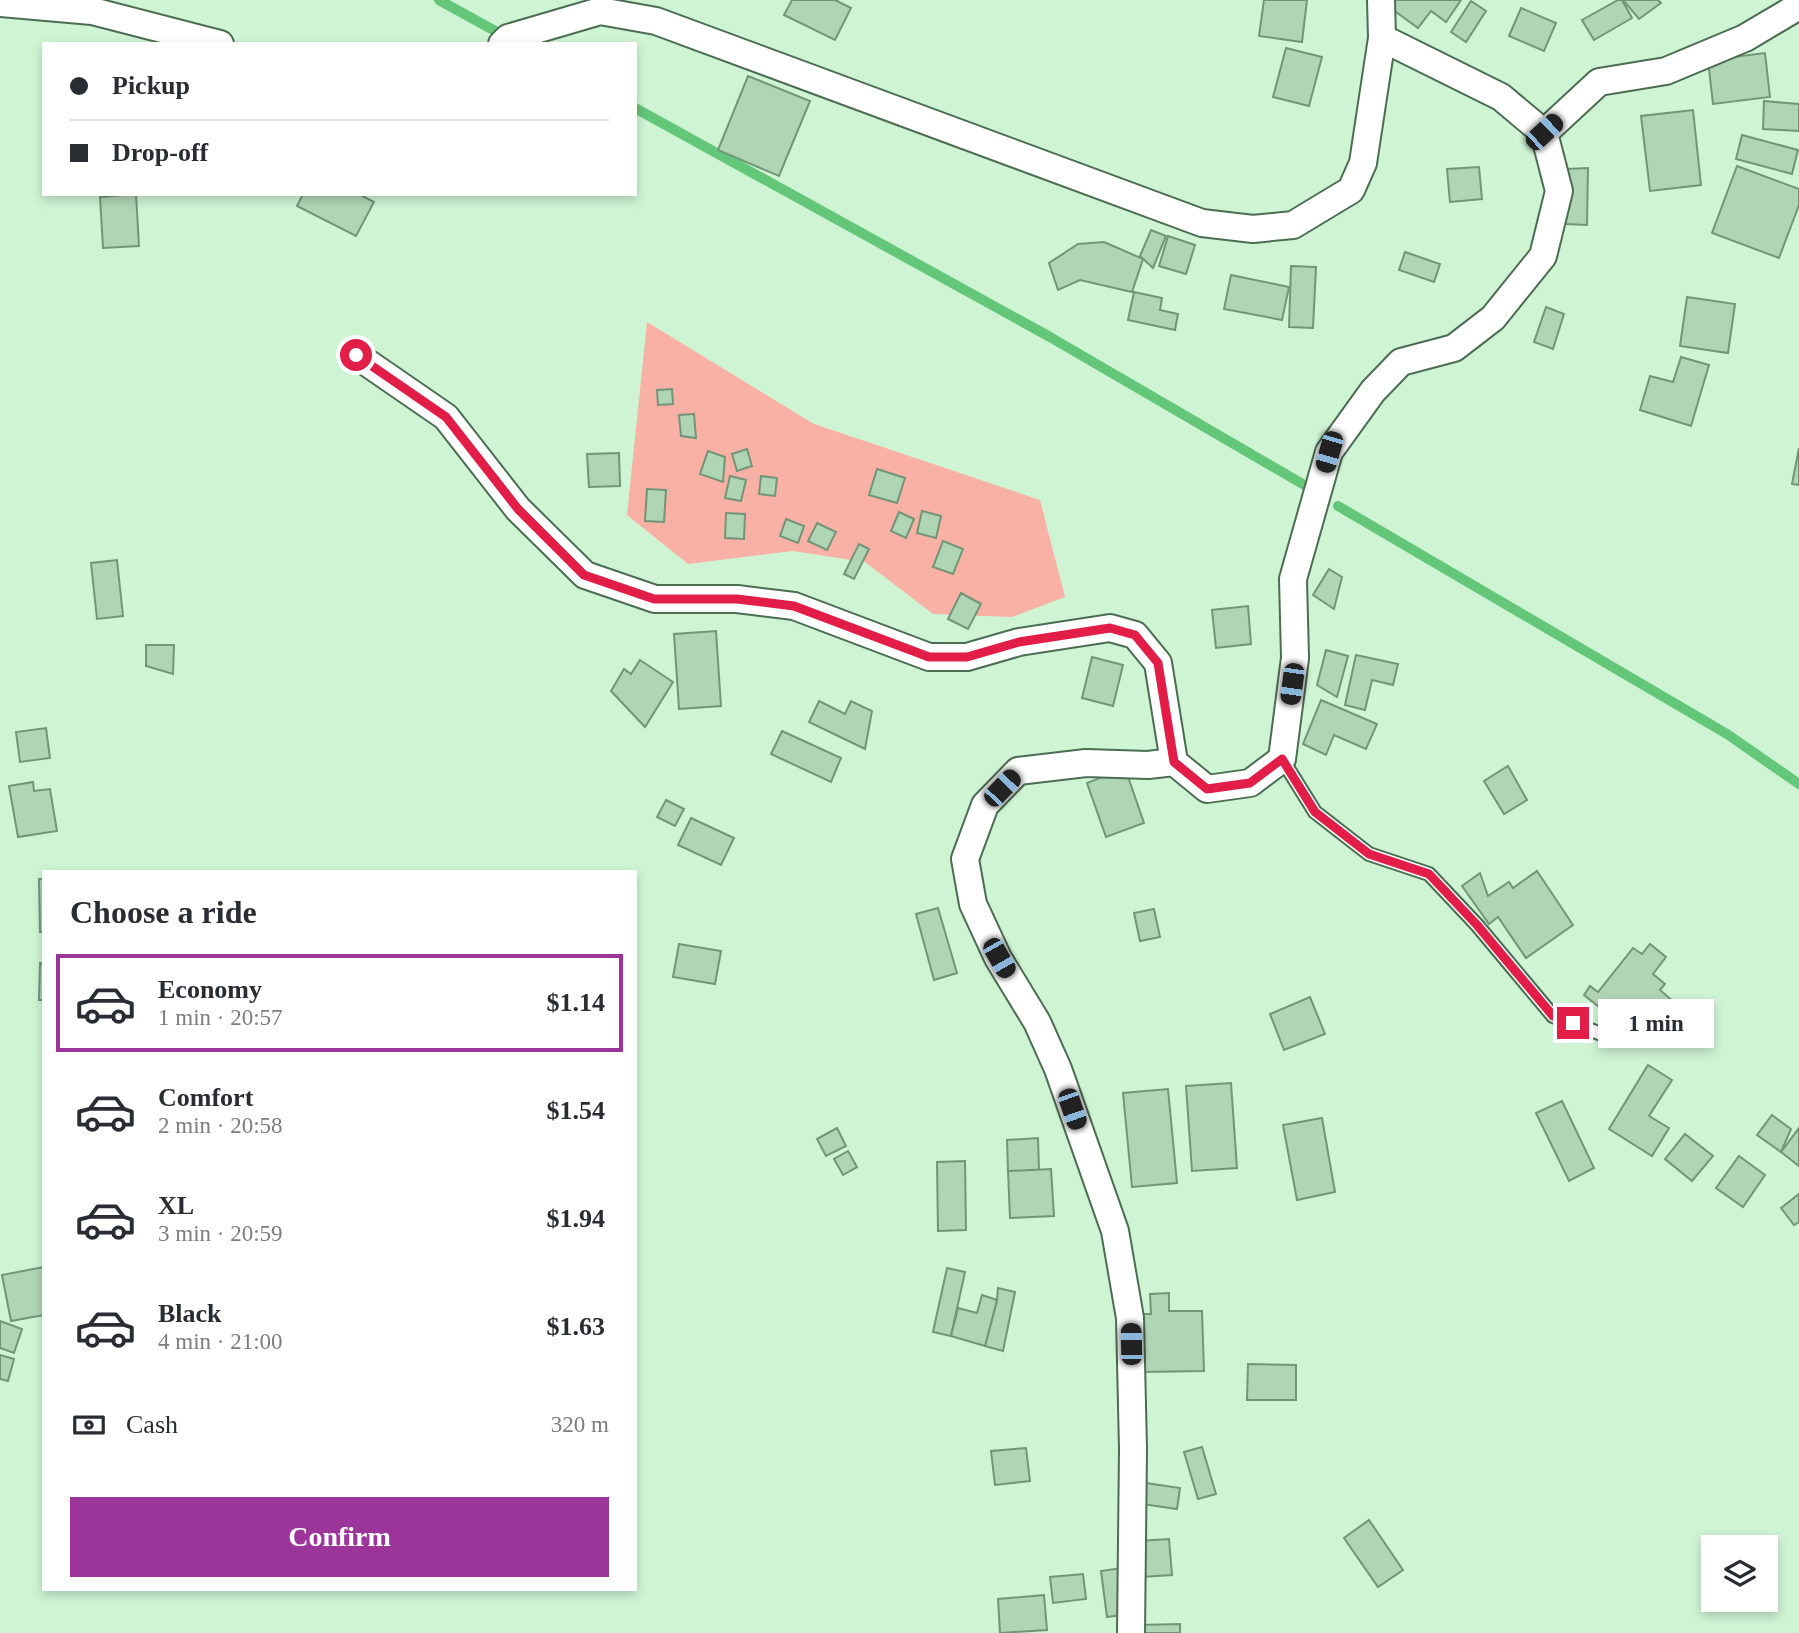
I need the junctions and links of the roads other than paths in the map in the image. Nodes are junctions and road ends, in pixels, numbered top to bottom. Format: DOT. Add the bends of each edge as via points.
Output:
graph roads {
  1 [pos="1381,0"];
  2 [pos="0,3"];
  3 [pos="1799,6"];
  4 [pos="1382,38"];
  5 [pos="212,42"];
  6 [pos="504,42"];
  7 [pos="1544,132"];
  8 [pos="356,355"];
  9 [pos="1282,759"];
  10 [pos="1174,762"];
  11 [pos="1612,1038"];
  12 [pos="1131,1633"];
  1 -- 4 [label="street"];
  2 -- 5 [label="street" via="92,11"];
  3 -- 7 [label="street" via="1745,37 1666,71 1599,82"];
  4 -- 6 [label="street" via="1363,163 1351,190 1293,225 1253,229 1202,223 656,21 600,11"];
  4 -- 7 [label="street" via="1501,97"];
  7 -- 9 [label="street" via="1559,191 1543,256 1493,318 1454,348 1401,362 1373,391 1329,452 1293,579 1295,659"];
  8 -- 10 [label="street" via="446,417 518,509 584,575 654,599 737,599 794,606 929,657 967,657 1019,642 1110,628 1135,635 1158,663"];
  9 -- 10 [label="street" via="1250,783 1207,789"];
  9 -- 11 [label="lane" via="1315,812 1369,854 1429,874 1553,1016"];
  10 -- 12 [label="street" via="1018,771 985,805 965,859 973,904 1058,1069 1115,1231 1130,1318"];
}
